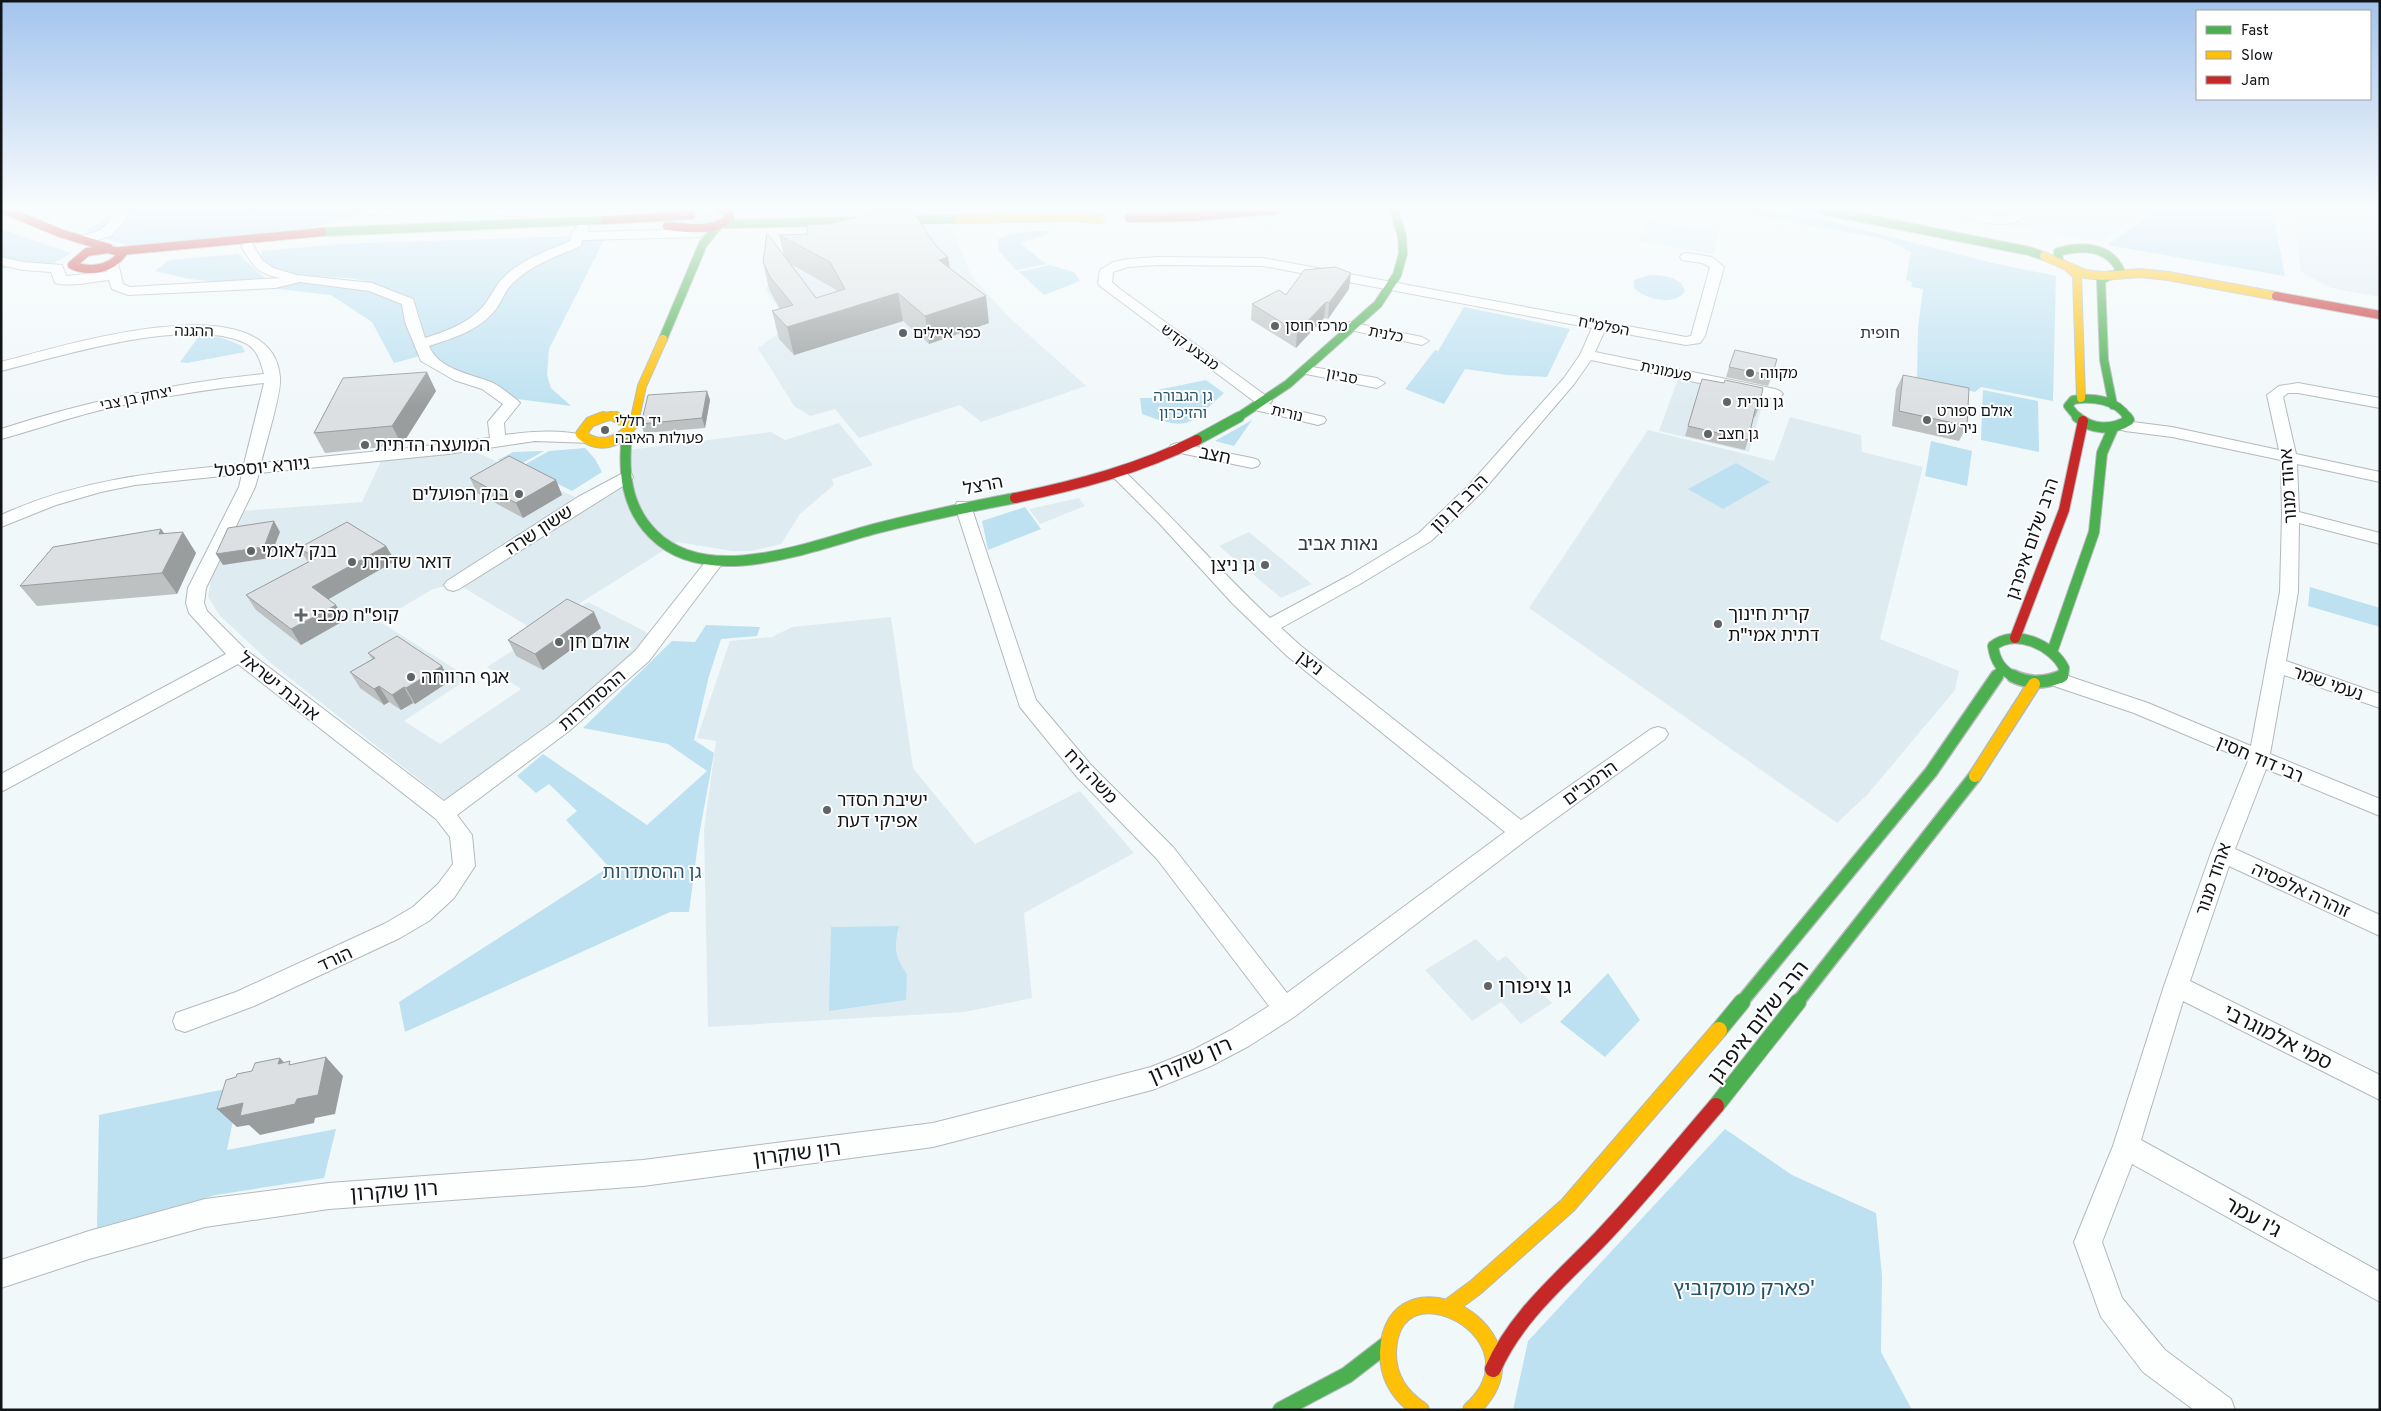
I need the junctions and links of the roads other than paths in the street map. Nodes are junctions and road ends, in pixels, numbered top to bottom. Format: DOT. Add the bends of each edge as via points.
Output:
graph roads {
  1 [pos="59,276"];
  2 [pos="92,276"];
  3 [pos="114,276"];
  4 [pos="289,276"];
  5 [pos="513,276"];
  6 [pos="680,276"];
  7 [pos="1106,276"];
  8 [pos="1363,276"];
  9 [pos="1395,276"];
  10 [pos="1715,276"];
  11 [pos="2077,276"];
  12 [pos="2110,276"];
  13 [pos="2164,276"];
  14 [pos="2222,276"];
  15 [pos="300,278"];
  16 [pos="1378,278"];
  17 [pos="1391,284"];
  18 [pos="2380,304"];
  19 [pos="2380,316"];
  20 [pos="1350,326"];
  21 [pos="1600,326"];
  22 [pos="1422,341"];
  23 [pos="420,344"];
  24 [pos="1587,355"];
  25 [pos="1,367"];
  26 [pos="1306,370"];
  27 [pos="273,378"];
  28 [pos="1377,383"];
  29 [pos="640,394"];
  30 [pos="1775,394"];
  31 [pos="2081,398"];
  32 [pos="1260,403"];
  33 [pos="2380,403"];
  34 [pos="2118,417"];
  35 [pos="599,418"];
  36 [pos="1318,420"];
  37 [pos="2083,421"];
  38 [pos="629,428"];
  39 [pos="1,434"];
  40 [pos="529,438"];
  41 [pos="589,441"];
  42 [pos="498,442"];
  43 [pos="1177,448"];
  44 [pos="2289,458"];
  45 [pos="1252,463"];
  46 [pos="252,468"];
  47 [pos="1118,474"];
  48 [pos="625,477"];
  49 [pos="2380,477"];
  50 [pos="963,506"];
  51 [pos="2291,515"];
  52 [pos="1,522"];
  53 [pos="2380,539"];
  54 [pos="716,560"];
  55 [pos="453,585"];
  56 [pos="1269,627"];
  57 [pos="2015,638"];
  58 [pos="239,654"];
  59 [pos="2058,665"];
  60 [pos="2276,665"];
  61 [pos="2002,669"];
  62 [pos="2034,684"];
  63 [pos="2380,702"];
  64 [pos="1658,734"];
  65 [pos="2259,759"];
  66 [pos="1,784"];
  67 [pos="2380,808"];
  68 [pos="444,814"];
  69 [pos="1521,832"];
  70 [pos="2222,853"];
  71 [pos="464,866"];
  72 [pos="2380,926"];
  73 [pos="2176,986"];
  74 [pos="1285,1009"];
  75 [pos="185,1021"];
  76 [pos="2380,1088"];
  77 [pos="2126,1146"];
  78 [pos="1,1274"];
  79 [pos="2380,1288"];
  80 [pos="1449,1307"];
  81 [pos="1386,1345"];
  82 [pos="1494,1388"];
  83 [pos="1417,1407"];
  84 [pos="1401,1408"];
  85 [pos="1281,1410"];
  86 [pos="1472,1410"];
  87 [pos="2220,1410"];
  1 -- 2 [label="street" via="60,280 82,280"];
  3 -- 15 [label="street" via="116,286 120,289 138,291 275,284"];
  4 -- 15 [label="street"];
  5 -- 23 [label="street" via="478,320 456,333"];
  6 -- 29 [label="main road, הרצל"];
  7 -- 32 [label="street, מבצע קדש" via="1104,283"];
  8 -- 16 [label="street, מבצע קדש"];
  9 -- 17 [label="main road, הרצל"];
  10 -- 21 [label="street, הפלמ\"ח" via="1695,340"];
  11 -- 31 [label="main road"];
  12 -- 34 [label="main road" via="2101,280 2106,388"];
  13 -- 19 [label="main road"];
  14 -- 18 [label="main road"];
  15 -- 23 [label="street" via="372,287 408,302"];
  16 -- 17 [label="street, הפלמ\"ח"];
  16 -- 20 [label="main road, הרצל" via="1352,315"];
  17 -- 20 [label="main road, הרצל" via="1364,318"];
  17 -- 21 [label="street, הפלמ\"ח"];
  20 -- 22 [label="street, כלנית"];
  20 -- 26 [label="main road, הרצל"];
  21 -- 24 [label="street, הרב בן נון"];
  23 -- 42 [label="street" via="431,363 487,386 512,403 496,422"];
  24 -- 30 [label="street, פעמונית"];
  24 -- 56 [label="street, הרב בן נון" via="1516,445 1425,538"];
  25 -- 27 [label="street, ההגנה" via="99,342 179,329 220,331 252,340 266,357"];
  26 -- 28 [label="street, סביון"];
  26 -- 32 [label="main road, הרצל"];
  27 -- 39 [label="street, יצחק בן צבי" via="159,392"];
  27 -- 46 [label="street"];
  29 -- 35 [label="main road, הרצל" via="620,410"];
  29 -- 38 [label="main road, הרצל"];
  31 -- 34 [label="main road" via="2096,399"];
  31 -- 37 [label="main road" via="2072,400 2068,406 2071,413"];
  32 -- 36 [label="street, נורית"];
  32 -- 43 [label="main road, הרצל" via="1221,427"];
  33 -- 44 [label="street, אהוד מנור" via="2314,390 2284,389 2275,395"];
  34 -- 37 [label="main road"];
  34 -- 44 [label="street"];
  34 -- 59 [label="main road" via="2102,453 2094,532"];
  35 -- 38 [label="main road" via="625,418"];
  35 -- 40 [label="street, גיורא יוספטל"];
  35 -- 41 [label="main road" via="582,430 583,437"];
  37 -- 57 [label="main road, הרב שלום איפרגן" via="2064,510"];
  38 -- 41 [label="main road" via="607,442"];
  38 -- 48 [label="main road, הרצל" via="623,462"];
  40 -- 41 [label="street, גיורא יוספטל" via="561,436"];
  40 -- 42 [label="street, גיורא יוספטל"];
  41 -- 48 [label="main road, הרצל" via="610,456"];
  42 -- 46 [label="street, גיורא יוספטל"];
  43 -- 45 [label="street, חצב"];
  43 -- 47 [label="main road, הרצל"];
  44 -- 49 [label="street"];
  44 -- 51 [label="street, אהוד מנור"];
  46 -- 52 [label="street, גיורא יוספטל" via="100,486 53,500"];
  46 -- 58 [label="street, אהבת ישראל" via="242,501 197,588 195,603 198,613"];
  47 -- 50 [label="main road, הרצל"];
  47 -- 56 [label="street, ניצן"];
  48 -- 54 [label="main road, הרצל" via="634,510 664,546 692,558"];
  48 -- 55 [label="street, ששון שרה"];
  50 -- 54 [label="main road, הרצל" via="778,554 745,560"];
  50 -- 74 [label="street, משה זרח" via="1027,702 1084,771 1166,853"];
  51 -- 53 [label="street"];
  51 -- 60 [label="street, אהוד מנור" via="2289,592"];
  54 -- 68 [label="street, ההסתדרות" via="642,656 562,726"];
  56 -- 69 [label="street, ניצן" via="1294,651"];
  57 -- 59 [label="main road" via="2033,642"];
  57 -- 61 [label="main road" via="1999,641 1993,646 1993,659"];
  58 -- 66 [label="street"];
  58 -- 68 [label="street, אהבת ישראל"];
  59 -- 62 [label="main road"];
  59 -- 65 [label="street, רבי דוד חסין" via="2142,708"];
  60 -- 63 [label="street, נעמי שמר"];
  60 -- 65 [label="street, אהוד מנור"];
  61 -- 62 [label="main road"];
  61 -- 80 [label="main road, הרב שלום איפרגן" via="1931,772 1680,1078 1568,1206"];
  62 -- 82 [label="main road, הרב שלום איפרגן" via="1973,779 1714,1109 1602,1237 1520,1324 1500,1353"];
  64 -- 69 [label="street, הרמב\"ם"];
  65 -- 67 [label="street, רבי דוד חסין"];
  65 -- 70 [label="street, אהוד מנור"];
  68 -- 71 [label="street, אהבת ישראל" via="461,835"];
  69 -- 74 [label="street, רון שוקרון"];
  70 -- 72 [label="street, זוהרה אלפסיה"];
  70 -- 73 [label="street, אהוד מנור"];
  71 -- 75 [label="street, הורד" via="440,897 392,931 272,987"];
  73 -- 76 [label="street, סמי אלמוגרבי"];
  73 -- 77 [label="street, אהוד מנור"];
  74 -- 78 [label="street, רון שוקרון" via="1202,1058 1152,1078 933,1135 643,1173 329,1196 205,1213 89,1244"];
  77 -- 79 [label="street, ג'ו עמר"];
  77 -- 87 [label="street, אהוד מנור" via="2088,1242 2111,1307 2154,1361"];
  80 -- 81 [label="main road" via="1435,1304 1409,1310 1391,1330"];
  80 -- 82 [label="main road" via="1462,1313 1484,1335 1492,1352"];
  81 -- 83 [label="main road" via="1390,1374 1404,1397"];
  81 -- 85 [label="main road" via="1347,1375"];
  82 -- 86 [label="main road, הרב שלום איפרגן"];
  83 -- 84 [label="main road"];
}
